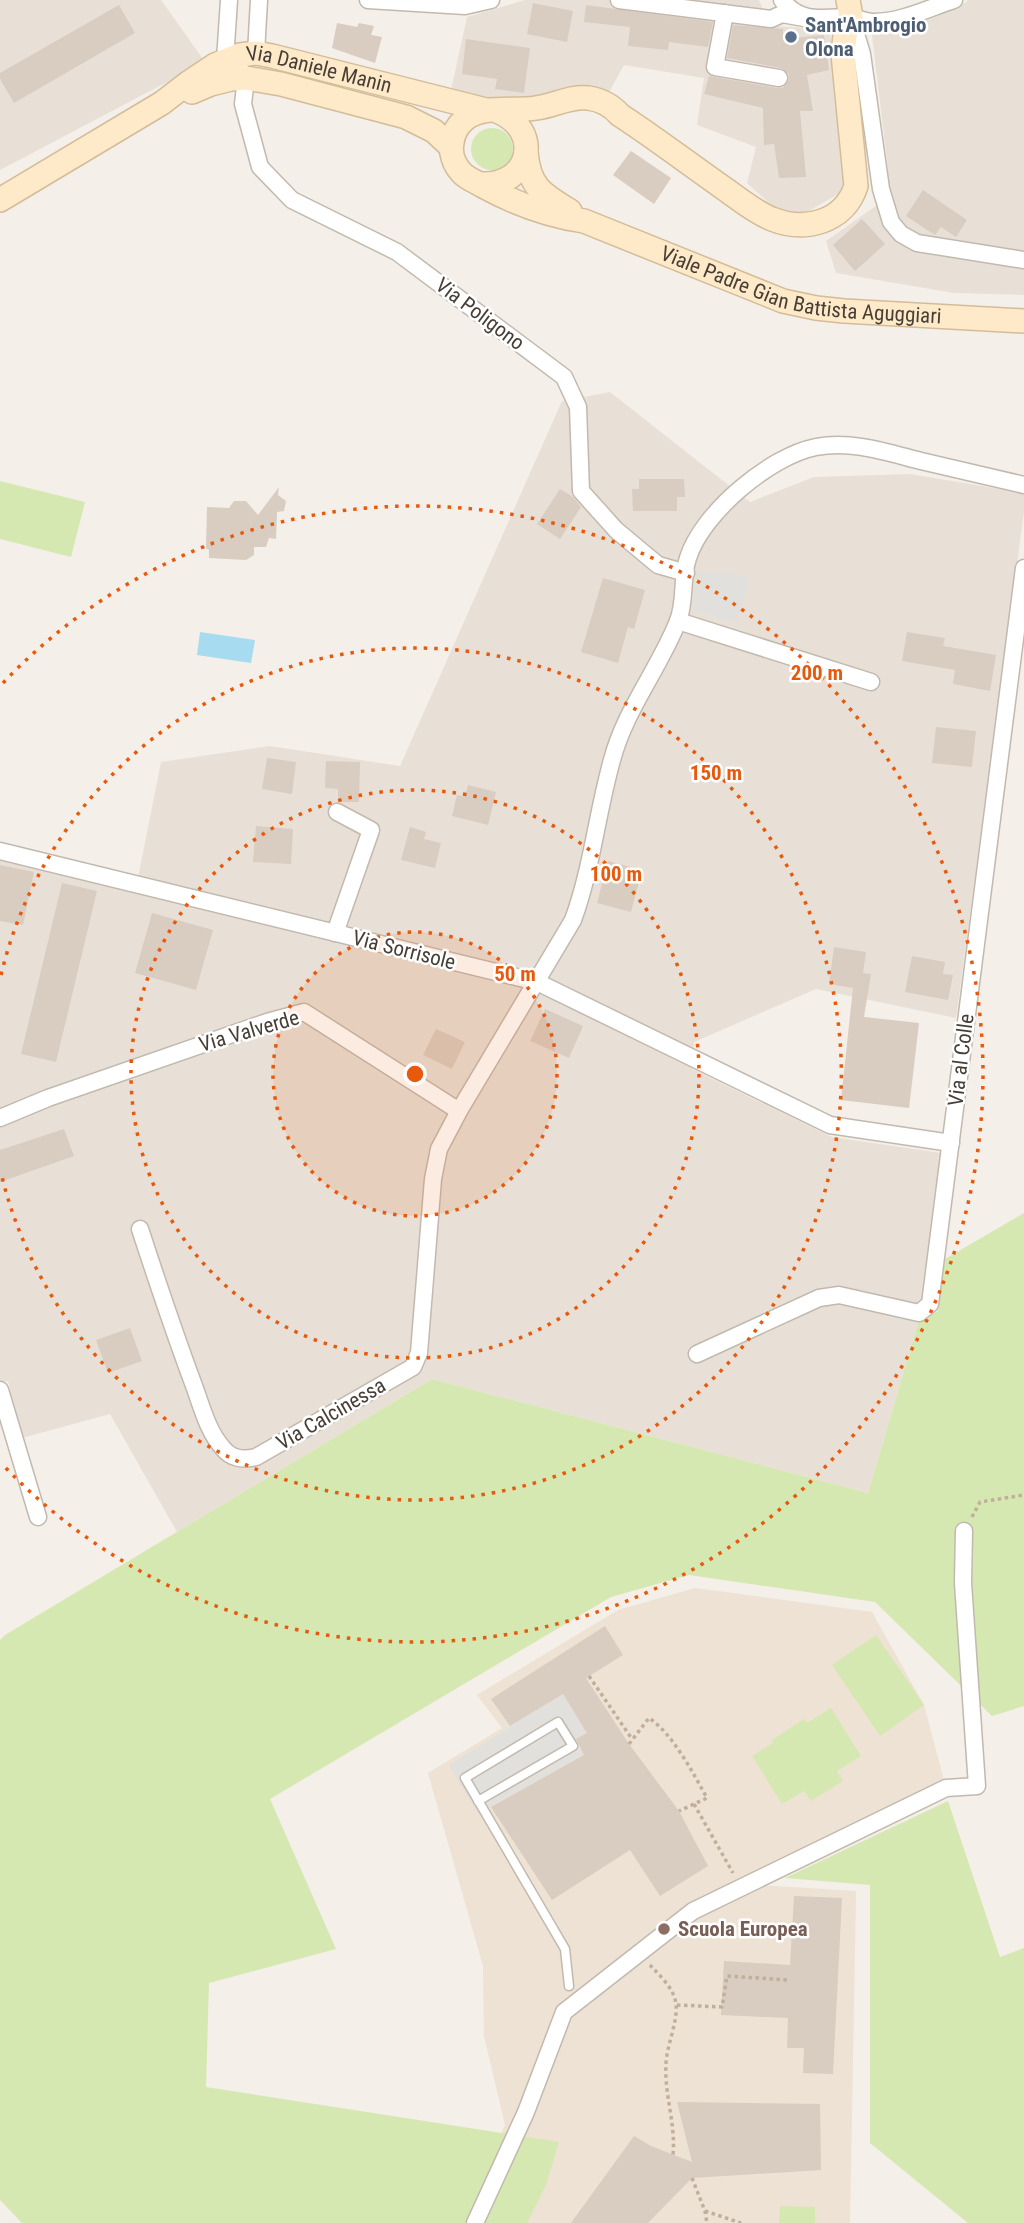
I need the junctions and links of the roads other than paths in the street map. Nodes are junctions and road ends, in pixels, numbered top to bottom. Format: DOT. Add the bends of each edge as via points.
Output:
graph roads {
  1 [pos="229,0"];
  2 [pos="259,0"];
  3 [pos="368,0"];
  4 [pos="491,0"];
  5 [pos="619,0"];
  6 [pos="782,0"];
  7 [pos="954,0"];
  8 [pos="849,8"];
  9 [pos="725,13"];
  10 [pos="810,19"];
  11 [pos="256,53"];
  12 [pos="225,60"];
  13 [pos="246,78"];
  14 [pos="779,78"];
  15 [pos="162,103"];
  16 [pos="491,111"];
  17 [pos="620,116"];
  18 [pos="451,147"];
  19 [pos="526,149"];
  20 [pos="480,184"];
  21 [pos="0,200"];
  22 [pos="584,221"];
  23 [pos="1024,260"];
  24 [pos="1024,321"];
  25 [pos="1024,485"];
  26 [pos="1024,568"];
  27 [pos="686,573"];
  28 [pos="678,621"];
  29 [pos="871,682"];
  30 [pos="337,812"];
  31 [pos="0,850"];
  32 [pos="335,933"];
  33 [pos="537,982"];
  34 [pos="459,1111"];
  35 [pos="0,1118"];
  36 [pos="951,1143"];
  37 [pos="140,1229"];
  38 [pos="697,1354"];
  39 [pos="0,1390"];
  40 [pos="38,1517"];
  41 [pos="964,1531"];
  42 [pos="478,1801"];
  43 [pos="569,1986"];
  44 [pos="578,2001"];
  45 [pos="475,2223"];
  1 -- 12 [label="street"];
  2 -- 11 [label="street"];
  3 -- 4 [label="street" via="465,6"];
  5 -- 9 [label="street"];
  6 -- 10 [label="street" via="790,10"];
  7 -- 8 [label="street" via="886,21 871,22"];
  8 -- 10 [label="street"];
  8 -- 17 [label="main road" via="843,54 856,186 846,205 824,221 795,225 762,215"];
  8 -- 23 [label="street" via="862,54 881,189 891,222 917,243"];
  9 -- 10 [label="street"];
  9 -- 14 [label="street" via="715,68"];
  11 -- 12 [label="main road, Via Daniele Manin"];
  11 -- 16 [label="main road, Via Daniele Manin"];
  12 -- 13 [label="street"];
  12 -- 15 [label="main road, Via Daniele Manin"];
  13 -- 15 [label="main road, Via Daniele Manin" via="222,80"];
  13 -- 18 [label="main road, Via Daniele Manin" via="406,117 434,131"];
  13 -- 27 [label="street, Via Poligono" via="243,104 260,167 292,200 397,252 564,377 578,407 581,491 616,530 658,565"];
  15 -- 21 [label="main road, Via Daniele Manin"];
  16 -- 17 [label="main road" via="588,98 609,104"];
  16 -- 18 [label="main road" via="475,113 458,126"];
  16 -- 19 [label="main road, Viale Padre Gian Battista Aguggiari" via="517,123"];
  17 -- 19 [label="main road" via="565,110 542,123"];
  18 -- 20 [label="main road, Viale Padre Gian Battista Aguggiari" via="459,171"];
  19 -- 20 [label="main road" via="515,174 493,185"];
  19 -- 22 [label="main road, Viale Padre Gian Battista Aguggiari" via="533,183"];
  20 -- 22 [label="main road, Viale Padre Gian Battista Aguggiari" via="528,206"];
  22 -- 24 [label="main road, Viale Padre Gian Battista Aguggiari" via="783,301 844,311"];
  25 -- 27 [label="street" via="855,445 816,447 786,457 742,486 711,519 692,549"];
  26 -- 36 [label="street, Via al Colle"];
  27 -- 28 [label="street"];
  28 -- 29 [label="street"];
  28 -- 33 [label="street" via="612,758 584,889 573,920"];
  30 -- 32 [label="street" via="371,830"];
  31 -- 32 [label="street, Via Sorrisole"];
  32 -- 33 [label="street, Via Sorrisole"];
  33 -- 34 [label="street"];
  33 -- 36 [label="street, Via Sorrisole" via="830,1125"];
  34 -- 35 [label="street, Via Valverde" via="304,1012"];
  34 -- 37 [label="street, Via Calcinessa" via="439,1149 433,1179 419,1353 413,1367 256,1457 231,1456 211,1430"];
  36 -- 38 [label="street, Via al Colle" via="930,1304 919,1313 839,1296 819,1298"];
  39 -- 40 [label="street"];
  41 -- 44 [label="street" via="963,1583 978,1786 946,1788 693,1911"];
  42 -- 42 [label="lane" via="465,1778 558,1722 573,1746"];
  42 -- 43 [label="lane" via="565,1949"];
  43 -- 44 [label="street"];
  44 -- 45 [label="street" via="564,2012 526,2112"];
}
